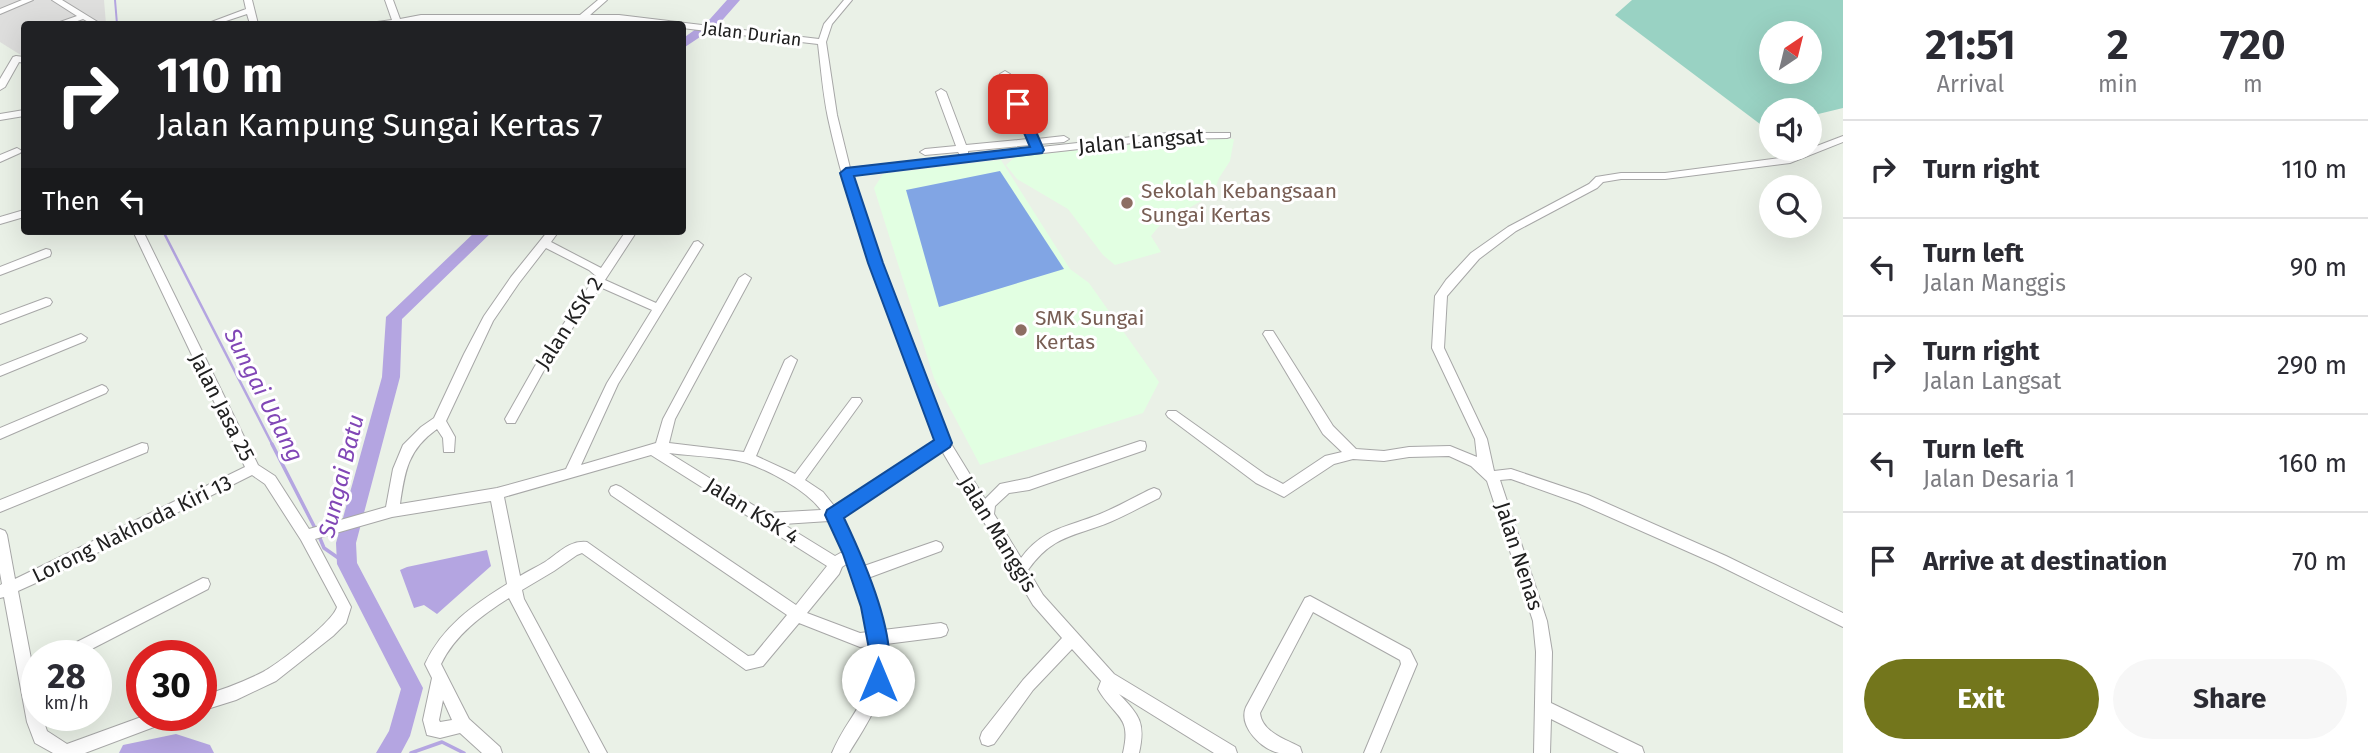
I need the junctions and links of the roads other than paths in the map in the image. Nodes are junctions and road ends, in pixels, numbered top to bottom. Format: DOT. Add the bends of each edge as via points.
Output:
graph roads {
  1 [pos="29,0"];
  2 [pos="56,0"];
  3 [pos="247,0"];
  4 [pos="389,0"];
  5 [pos="603,0"];
  6 [pos="848,0"];
  7 [pos="250,10"];
  8 [pos="1,12"];
  9 [pos="83,16"];
  10 [pos="582,18"];
  11 [pos="396,20"];
  12 [pos="70,21"];
  13 [pos="92,21"];
  14 [pos="219,21"];
  15 [pos="253,21"];
  16 [pos="392,21"];
  17 [pos="648,21"];
  18 [pos="687,26"];
  19 [pos="822,42"];
  20 [pos="20,60"];
  21 [pos="1005,74"];
  22 [pos="0,87"];
  23 [pos="941,92"];
  24 [pos="21,114"];
  25 [pos="0,117"];
  26 [pos="1227,135"];
  27 [pos="1064,139"];
  28 [pos="1843,139"];
  29 [pos="1035,146"];
  30 [pos="17,151"];
  31 [pos="925,152"];
  32 [pos="963,153"];
  33 [pos="0,159"];
  34 [pos="846,173"];
  35 [pos="21,214"];
  36 [pos="0,221"];
  37 [pos="140,235"];
  38 [pos="551,235"];
  39 [pos="629,235"];
  40 [pos="544,243"];
  41 [pos="698,245"];
  42 [pos="47,253"];
  43 [pos="0,271"];
  44 [pos="599,277"];
  45 [pos="745,278"];
  46 [pos="46,302"];
  47 [pos="659,309"];
  48 [pos="0,320"];
  49 [pos="1269,334"];
  50 [pos="81,338"];
  51 [pos="791,360"];
  52 [pos="0,371"];
  53 [pos="102,390"];
  54 [pos="856,401"];
  55 [pos="1172,414"];
  56 [pos="511,419"];
  57 [pos="439,421"];
  58 [pos="0,434"];
  59 [pos="944,443"];
  60 [pos="1139,446"];
  61 [pos="142,448"];
  62 [pos="449,448"];
  63 [pos="657,448"];
  64 [pos="1353,454"];
  65 [pos="748,458"];
  66 [pos="253,469"];
  67 [pos="570,472"];
  68 [pos="1490,474"];
  69 [pos="797,481"];
  70 [pos="616,491"];
  71 [pos="497,494"];
  72 [pos="1154,494"];
  73 [pos="0,506"];
  74 [pos="388,512"];
  75 [pos="834,515"];
  76 [pos="987,516"];
  77 [pos="764,519"];
  78 [pos="0,535"];
  79 [pos="310,535"];
  80 [pos="936,547"];
  81 [pos="852,554"];
  82 [pos="835,563"];
  83 [pos="1020,570"];
  84 [pos="860,573"];
  85 [pos="203,584"];
  86 [pos="514,585"];
  87 [pos="6,590"];
  88 [pos="796,614"];
  89 [pos="1843,620"];
  90 [pos="941,630"];
  91 [pos="1072,638"];
  92 [pos="877,639"];
  93 [pos="22,640"];
  94 [pos="95,640"];
  95 [pos="439,679"];
  96 [pos="1109,679"];
  97 [pos="217,699"];
  98 [pos="1543,707"];
  99 [pos="463,725"];
  100 [pos="126,730"];
  101 [pos="39,731"];
  102 [pos="988,738"];
  103 [pos="66,752"];
  104 [pos="494,753"];
  105 [pos="599,753"];
  106 [pos="840,753"];
  107 [pos="1131,753"];
  108 [pos="1229,753"];
  109 [pos="1294,753"];
  110 [pos="1372,753"];
  111 [pos="1542,753"];
  112 [pos="1636,753"];
  1 -- 8 [label="street"];
  2 -- 9 [label="street"];
  3 -- 7 [label="street"];
  4 -- 11 [label="street"];
  5 -- 10 [label="street"];
  6 -- 19 [label="street" via="828,24"];
  7 -- 14 [label="street"];
  7 -- 15 [label="street"];
  9 -- 12 [label="street"];
  9 -- 13 [label="street"];
  10 -- 11 [label="street, Jalan Durian"];
  10 -- 17 [label="street, Jalan Durian"];
  11 -- 16 [label="street, Jalan Durian"];
  18 -- 19 [label="street, Jalan Durian"];
  19 -- 34 [label="street, Jalan Manggis"];
  20 -- 22 [label="street"];
  21 -- 29 [label="street"];
  23 -- 32 [label="street"];
  24 -- 25 [label="street"];
  26 -- 29 [label="street, Jalan Langsat"];
  27 -- 29 [label="street"];
  28 -- 68 [label="street, Jalan Nenas" via="1790,160 1600,179 1511,229 1475,256 1441,296 1438,348 1481,439"];
  29 -- 32 [label="street, Jalan Langsat"];
  30 -- 33 [label="street"];
  31 -- 32 [label="street"];
  32 -- 34 [label="street, Jalan Langsat"];
  34 -- 59 [label="street, Jalan Manggis"];
  35 -- 36 [label="street"];
  37 -- 66 [label="street, Jalan Jasa 25"];
  38 -- 40 [label="street"];
  39 -- 44 [label="street, Jalan KSK 2"];
  40 -- 44 [label="street" via="593,267"];
  40 -- 57 [label="street" via="482,330"];
  41 -- 47 [label="street"];
  42 -- 43 [label="street"];
  44 -- 47 [label="street"];
  44 -- 56 [label="street, Jalan KSK 2"];
  45 -- 63 [label="street"];
  46 -- 48 [label="street"];
  47 -- 67 [label="street" via="613,383"];
  49 -- 64 [label="street" via="1328,430"];
  50 -- 52 [label="street"];
  51 -- 65 [label="street"];
  53 -- 58 [label="street"];
  54 -- 69 [label="street"];
  55 -- 64 [label="street" via="1284,491 1330,460"];
  57 -- 62 [label="street" via="449,437"];
  57 -- 74 [label="street" via="404,451"];
  59 -- 75 [label="street"];
  59 -- 76 [label="street, Jalan Manggis"];
  60 -- 76 [label="street" via="1005,488 989,503"];
  61 -- 73 [label="street"];
  63 -- 65 [label="street"];
  63 -- 67 [label="street"];
  63 -- 77 [label="street, Jalan KSK 4"];
  64 -- 68 [label="street" via="1450,451"];
  65 -- 69 [label="street"];
  66 -- 79 [label="street, Jalan Jasa 25" via="270,480"];
  66 -- 87 [label="street, Lorong Nakhoda Kiri 13"];
  67 -- 71 [label="street"];
  68 -- 89 [label="street" via="1511,474 1583,499"];
  68 -- 98 [label="street, Jalan Nenas" via="1540,621"];
  69 -- 75 [label="street"];
  70 -- 88 [label="street"];
  71 -- 74 [label="street"];
  71 -- 86 [label="street"];
  72 -- 83 [label="street" via="1045,539"];
  74 -- 79 [label="street"];
  75 -- 77 [label="street"];
  75 -- 81 [label="street"];
  76 -- 83 [label="street, Jalan Manggis"];
  77 -- 82 [label="street, Jalan KSK 4"];
  78 -- 87 [label="street"];
  79 -- 97 [label="street, Jalan Jasa 25" via="344,607 341,618 271,676"];
  80 -- 84 [label="street"];
  81 -- 82 [label="street"];
  81 -- 84 [label="street"];
  82 -- 88 [label="street"];
  83 -- 91 [label="street, Jalan Manggis" via="1038,600"];
  84 -- 92 [label="street"];
  85 -- 94 [label="street"];
  86 -- 88 [label="street" via="575,548 587,548 752,664"];
  86 -- 95 [label="street" via="465,623 437,653 433,664"];
  86 -- 105 [label="street" via="517,600"];
  87 -- 93 [label="street"];
  88 -- 92 [label="street" via="860,640"];
  90 -- 92 [label="street"];
  91 -- 96 [label="street, Jalan Manggis"];
  91 -- 102 [label="street"];
  92 -- 106 [label="street" via="878,680 872,700"];
  95 -- 99 [label="street"];
  95 -- 99 [label="street" via="433,729"];
  96 -- 107 [label="street" via="1106,689 1135,724"];
  96 -- 108 [label="street, Jalan Manggis"];
  98 -- 111 [label="street, Jalan Nenas"];
  98 -- 112 [label="street"];
  99 -- 104 [label="street"];
  100 -- 103 [label="street"];
  101 -- 103 [label="street"];
  109 -- 110 [label="street" via="1256,730 1252,712 1307,604 1314,603 1405,655 1409,664"];
}
